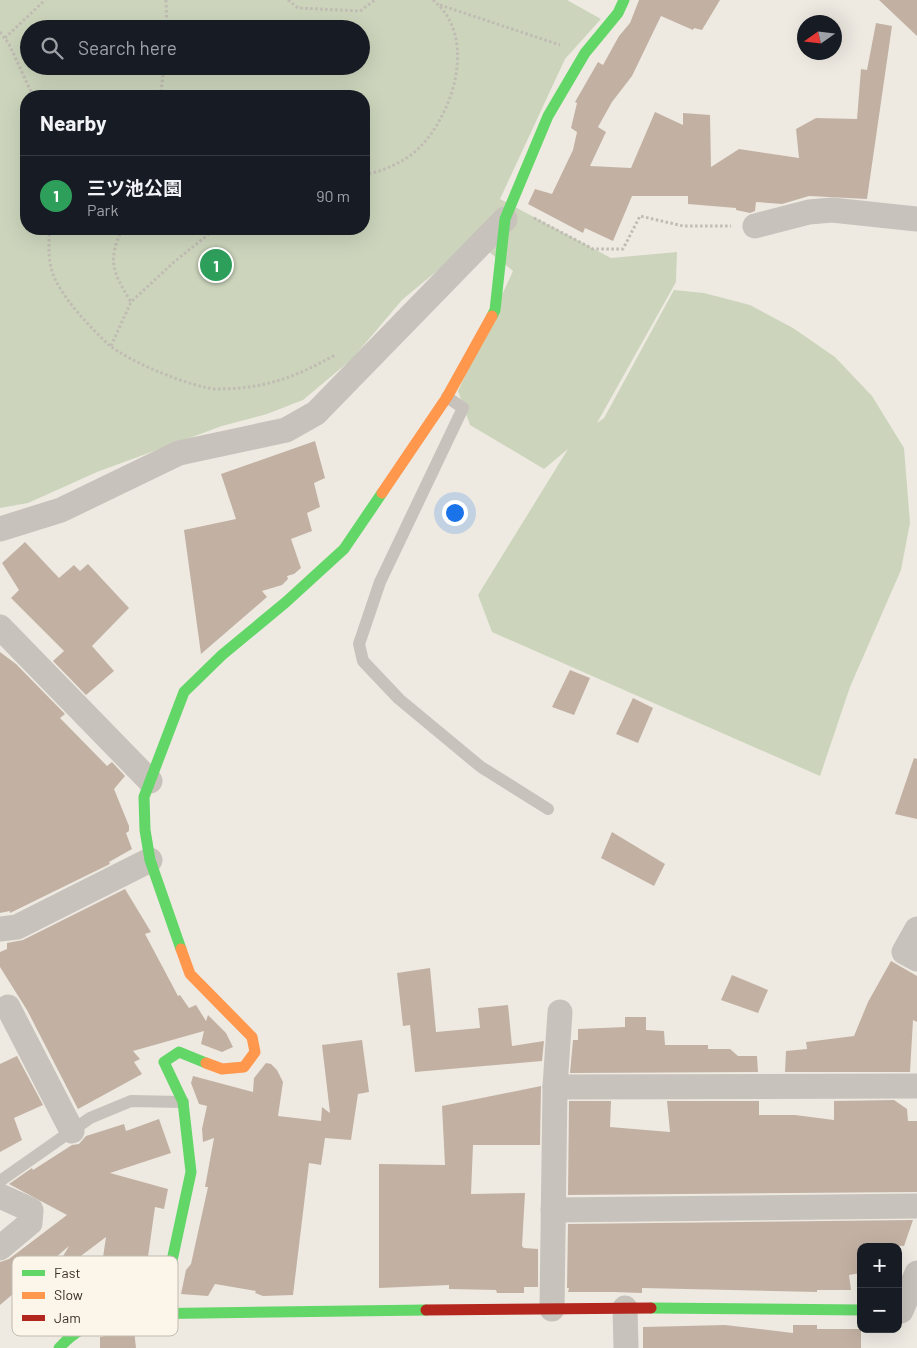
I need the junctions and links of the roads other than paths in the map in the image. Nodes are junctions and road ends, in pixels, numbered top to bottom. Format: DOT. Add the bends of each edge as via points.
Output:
graph roads {
  1 [pos="624,0"];
  2 [pos="507,212"];
  3 [pos="917,219"];
  4 [pos="755,226"];
  5 [pos="447,397"];
  6 [pos="0,529"];
  7 [pos="0,627"];
  8 [pos="150,781"];
  9 [pos="548,809"];
  10 [pos="150,860"];
  11 [pos="0,929"];
  12 [pos="917,929"];
  13 [pos="917,959"];
  14 [pos="8,1008"];
  15 [pos="560,1012"];
  16 [pos="917,1086"];
  17 [pos="555,1087"];
  18 [pos="183,1102"];
  19 [pos="72,1131"];
  20 [pos="0,1180"];
  21 [pos="0,1196"];
  22 [pos="917,1206"];
  23 [pos="553,1210"];
  24 [pos="0,1248"];
  25 [pos="173,1256"];
  26 [pos="917,1273"];
  27 [pos="552,1308"];
  28 [pos="626,1308"];
  29 [pos="857,1310"];
  30 [pos="906,1311"];
  31 [pos="178,1312"];
  32 [pos="72,1336"];
  33 [pos="59,1348"];
  34 [pos="626,1348"];
  1 -- 2 [label="street" via="618,13 586,53 548,116"];
  2 -- 5 [label="street" via="495,310"];
  2 -- 6 [label="street" via="316,413 286,430 179,453 61,510"];
  3 -- 4 [label="street" via="832,210 809,212"];
  5 -- 8 [label="street" via="344,549 184,692"];
  5 -- 9 [label="lane" via="463,408 380,582 359,644 363,661 399,698 481,767"];
  7 -- 8 [label="street"];
  8 -- 10 [label="street" via="144,797"];
  10 -- 11 [label="street" via="17,927"];
  10 -- 18 [label="street" via="190,974 252,1037 255,1052 244,1067 222,1069 179,1052 164,1062"];
  12 -- 13 [label="street" via="904,952"];
  14 -- 19 [label="street"];
  15 -- 17 [label="street"];
  16 -- 17 [label="street"];
  17 -- 23 [label="street"];
  18 -- 19 [label="lane" via="131,1100 90,1118"];
  18 -- 25 [label="street" via="191,1172"];
  19 -- 20 [label="lane"];
  21 -- 24 [label="street" via="31,1210 30,1223"];
  22 -- 23 [label="street"];
  23 -- 27 [label="street"];
  26 -- 30 [label="street"];
  27 -- 28 [label="street"];
  27 -- 31 [label="street"];
  28 -- 29 [label="street"];
  28 -- 34 [label="street"];
  32 -- 33 [label="street"];
}
